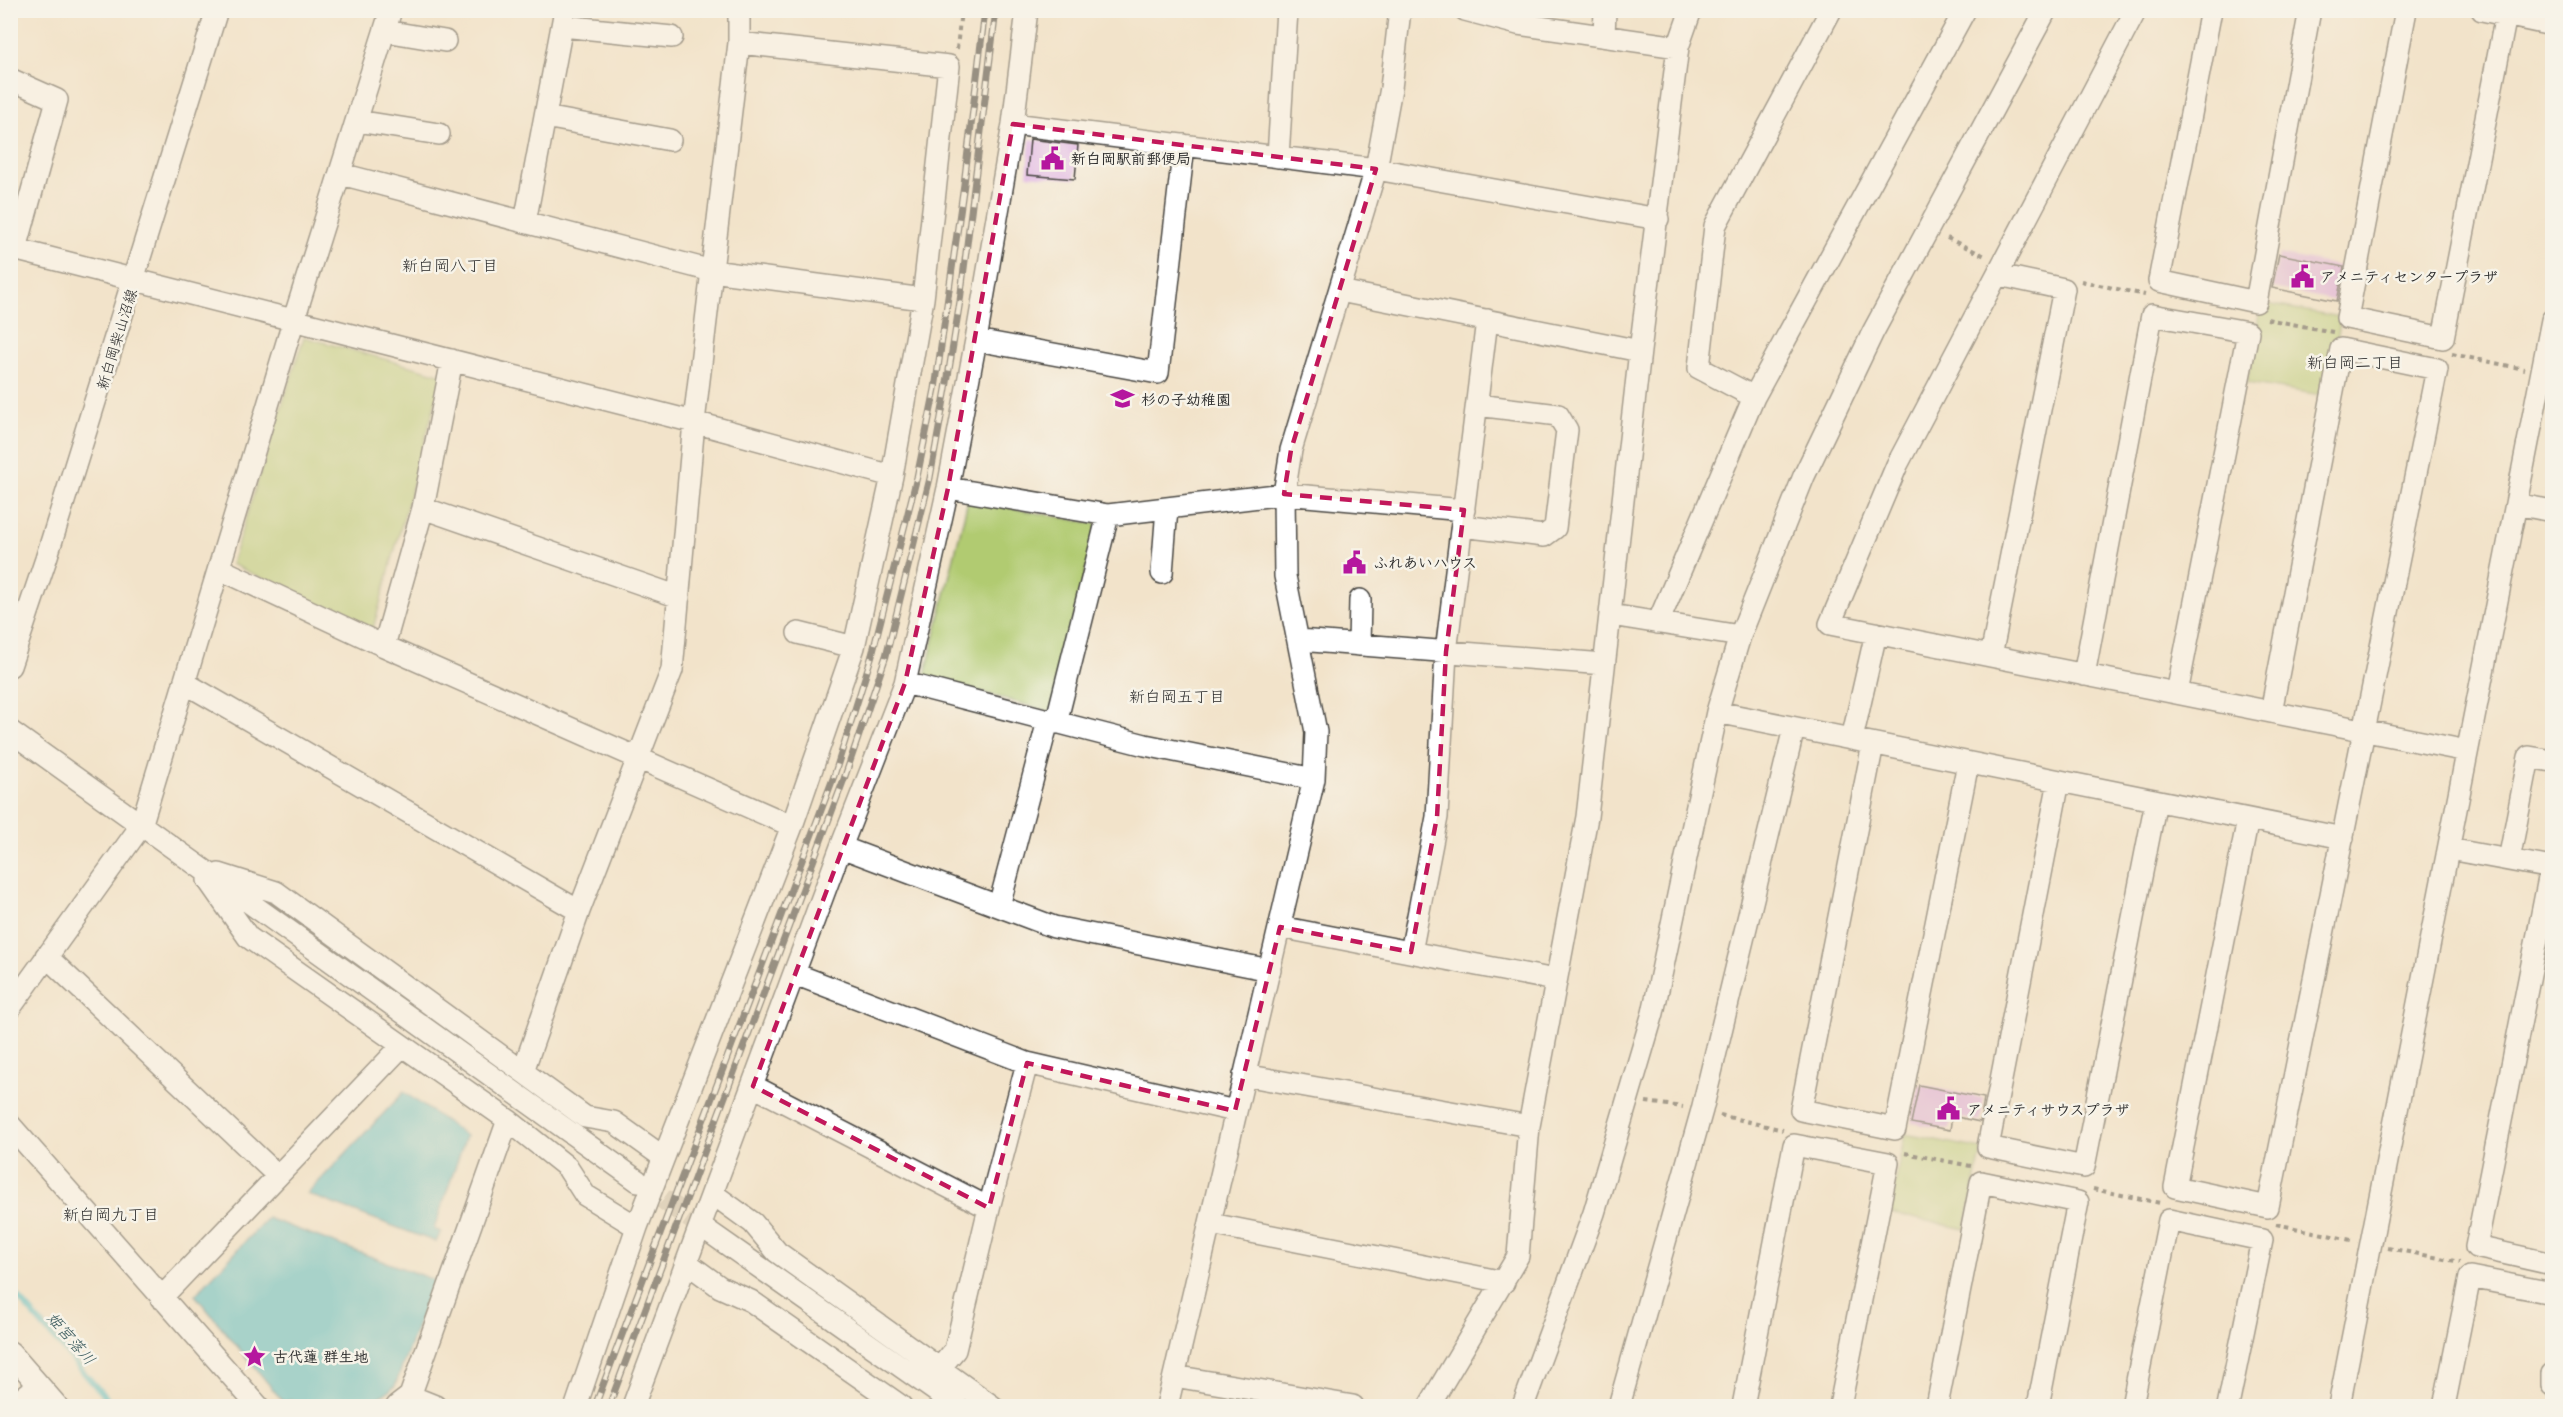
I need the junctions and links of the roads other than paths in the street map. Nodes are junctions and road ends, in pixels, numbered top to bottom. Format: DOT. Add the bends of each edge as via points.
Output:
graph roads {
  1 [pos="217,10"];
  2 [pos="391,10"];
  3 [pos="739,10"];
  4 [pos="1027,10"];
  5 [pos="1287,10"];
  6 [pos="1400,10"];
  7 [pos="1465,10"];
  8 [pos="1605,10"];
  9 [pos="1691,10"];
  10 [pos="1831,10"];
  11 [pos="1965,10"];
  12 [pos="2046,10"];
  13 [pos="2136,10"];
  14 [pos="2211,10"];
  15 [pos="2310,10"];
  16 [pos="2406,10"];
  17 [pos="2482,10"];
  18 [pos="2506,15"];
  19 [pos="1519,17"];
  20 [pos="564,18"];
  21 [pos="2553,25"];
  22 [pos="385,31"];
  23 [pos="1604,36"];
  24 [pos="672,38"];
  25 [pos="445,41"];
  26 [pos="739,44"];
  27 [pos="1678,47"];
  28 [pos="10,79"];
  29 [pos="545,117"];
  30 [pos="357,121"];
  31 [pos="1013,124"];
  32 [pos="439,134"];
  33 [pos="670,140"];
  34 [pos="1184,145"];
  35 [pos="1278,157"];
  36 [pos="1376,169"];
  37 [pos="341,174"];
  38 [pos="1658,219"];
  39 [pos="525,222"];
  40 [pos="13,248"];
  41 [pos="712,271"];
  42 [pos="1999,275"];
  43 [pos="135,278"];
  44 [pos="1340,291"];
  45 [pos="923,298"];
  46 [pos="294,319"];
  47 [pos="1487,320"];
  48 [pos="2553,320"];
  49 [pos="976,340"];
  50 [pos="1640,351"];
  51 [pos="452,360"];
  52 [pos="1754,398"];
  53 [pos="1477,405"];
  54 [pos="694,422"];
  55 [pos="892,476"];
  56 [pos="948,488"];
  57 [pos="1284,494"];
  58 [pos="2516,504"];
  59 [pos="423,508"];
  60 [pos="1167,508"];
  61 [pos="2553,511"];
  62 [pos="1108,515"];
  63 [pos="1463,518"];
  64 [pos="220,569"];
  65 [pos="1162,573"];
  66 [pos="679,597"];
  67 [pos="1360,600"];
  68 [pos="1611,615"];
  69 [pos="1658,623"];
  70 [pos="798,633"];
  71 [pos="1876,633"];
  72 [pos="1740,636"];
  73 [pos="1299,640"];
  74 [pos="1359,645"];
  75 [pos="384,646"];
  76 [pos="854,647"];
  77 [pos="1446,652"];
  78 [pos="1991,656"];
  79 [pos="1604,664"];
  80 [pos="10,666"];
  81 [pos="2084,675"];
  82 [pos="185,683"];
  83 [pos="905,683"];
  84 [pos="2177,693"];
  85 [pos="1717,712"];
  86 [pos="2271,712"];
  87 [pos="1052,722"];
  88 [pos="1794,728"];
  89 [pos="2365,730"];
  90 [pos="10,731"];
  91 [pos="1852,739"];
  92 [pos="1873,744"];
  93 [pos="2467,751"];
  94 [pos="638,757"];
  95 [pos="2553,761"];
  96 [pos="1968,763"];
  97 [pos="1314,779"];
  98 [pos="2059,781"];
  99 [pos="2156,801"];
  100 [pos="2248,819"];
  101 [pos="141,826"];
  102 [pos="792,826"];
  103 [pos="2343,838"];
  104 [pos="841,847"];
  105 [pos="2449,849"];
  106 [pos="2509,860"];
  107 [pos="199,867"];
  108 [pos="2552,868"];
  109 [pos="999,906"];
  110 [pos="579,911"];
  111 [pos="1280,927"];
  112 [pos="1411,952"];
  113 [pos="46,956"];
  114 [pos="1270,970"];
  115 [pos="795,974"];
  116 [pos="1555,980"];
  117 [pos="10,1008"];
  118 [pos="402,1046"];
  119 [pos="1027,1063"];
  120 [pos="523,1071"];
  121 [pos="1244,1075"];
  122 [pos="753,1086"];
  123 [pos="1235,1111"];
  124 [pos="508,1120"];
  125 [pos="10,1125"];
  126 [pos="1529,1126"];
  127 [pos="663,1157"];
  128 [pos="277,1175"];
  129 [pos="638,1181"];
  130 [pos="713,1194"];
  131 [pos="989,1208"];
  132 [pos="1211,1224"];
  133 [pos="637,1227"];
  134 [pos="708,1232"];
  135 [pos="687,1263"];
  136 [pos="2553,1264"];
  137 [pos="1504,1282"];
  138 [pos="2553,1293"];
  139 [pos="161,1298"];
  140 [pos="10,1352"];
  141 [pos="939,1369"];
  142 [pos="2553,1374"];
  143 [pos="1174,1376"];
  144 [pos="39,1385"];
  145 [pos="2553,1386"];
  146 [pos="404,1401"];
  147 [pos="12,1407"];
  148 [pos="57,1407"];
  149 [pos="258,1407"];
  150 [pos="435,1407"];
  151 [pos="576,1407"];
  152 [pos="633,1407"];
  153 [pos="901,1407"];
  154 [pos="957,1407"];
  155 [pos="992,1407"];
  156 [pos="1167,1407"];
  157 [pos="1353,1407"];
  158 [pos="1429,1407"];
  159 [pos="1523,1407"];
  160 [pos="1619,1407"];
  161 [pos="1743,1407"];
  162 [pos="1839,1407"];
  163 [pos="1937,1407"];
  164 [pos="2038,1407"];
  165 [pos="2132,1407"];
  166 [pos="2228,1407"];
  167 [pos="2339,1407"];
  168 [pos="2444,1407"];
  1 -- 43 [label="street, 新白岡柴山沼線"];
  2 -- 22 [label="street"];
  3 -- 26 [label="street"];
  4 -- 31 [label="street"];
  5 -- 35 [label="street"];
  6 -- 36 [label="street"];
  7 -- 19 [label="street"];
  8 -- 23 [label="street"];
  9 -- 27 [label="street"];
  10 -- 52 [label="street" via="1715,226 1699,368"];
  11 -- 52 [label="street"];
  12 -- 72 [label="street" via="1873,332 1804,476"];
  13 -- 42 [label="street"];
  14 -- 15 [label="street" via="2159,281 2256,302"];
  16 -- 18 [label="street" via="2347,318 2443,338"];
  17 -- 18 [label="street"];
  18 -- 21 [label="street"];
  19 -- 23 [label="street"];
  20 -- 24 [label="street"];
  20 -- 29 [label="street"];
  22 -- 25 [label="street"];
  22 -- 30 [label="street"];
  23 -- 27 [label="street"];
  26 -- 41 [label="street"];
  26 -- 45 [label="street" via="949,66"];
  27 -- 38 [label="street"];
  28 -- 40 [label="street" via="57,100"];
  29 -- 33 [label="street"];
  29 -- 39 [label="street"];
  30 -- 32 [label="street"];
  30 -- 37 [label="street"];
  31 -- 34 [label="street"];
  31 -- 49 [label="street"];
  34 -- 35 [label="street"];
  34 -- 49 [label="street" via="1158,373"];
  35 -- 36 [label="street"];
  36 -- 38 [label="street"];
  36 -- 44 [label="street"];
  37 -- 39 [label="street"];
  37 -- 46 [label="street"];
  38 -- 50 [label="street"];
  39 -- 41 [label="street"];
  40 -- 43 [label="street"];
  41 -- 45 [label="street"];
  41 -- 54 [label="street"];
  42 -- 71 [label="street" via="1897,465 1830,624"];
  42 -- 78 [label="street" via="2064,289"];
  43 -- 46 [label="street"];
  43 -- 80 [label="street, 新白岡柴山沼線"];
  44 -- 47 [label="street"];
  44 -- 57 [label="street" via="1291,450"];
  45 -- 55 [label="street"];
  46 -- 51 [label="street"];
  46 -- 64 [label="street"];
  47 -- 50 [label="street"];
  47 -- 53 [label="street"];
  48 -- 58 [label="street"];
  49 -- 56 [label="street"];
  50 -- 68 [label="street"];
  51 -- 54 [label="street"];
  51 -- 59 [label="street"];
  52 -- 69 [label="street"];
  53 -- 63 [label="street"];
  53 -- 63 [label="street" via="1558,415 1567,430 1555,528 1544,536"];
  54 -- 55 [label="street"];
  54 -- 66 [label="street"];
  55 -- 76 [label="street"];
  56 -- 62 [label="street"];
  56 -- 83 [label="street"];
  57 -- 60 [label="street"];
  57 -- 63 [label="street"];
  57 -- 73 [label="street" via="1285,576"];
  58 -- 61 [label="street"];
  58 -- 93 [label="street"];
  59 -- 66 [label="street"];
  59 -- 75 [label="street"];
  60 -- 62 [label="street"];
  60 -- 65 [label="street"];
  62 -- 87 [label="street"];
  63 -- 77 [label="street"];
  64 -- 75 [label="street"];
  64 -- 82 [label="street"];
  66 -- 94 [label="street" via="672,670"];
  67 -- 74 [label="street"];
  68 -- 69 [label="street"];
  68 -- 79 [label="street"];
  69 -- 72 [label="street"];
  70 -- 76 [label="street"];
  71 -- 78 [label="street"];
  71 -- 91 [label="street"];
  72 -- 85 [label="street"];
  73 -- 74 [label="street"];
  73 -- 97 [label="street" via="1316,732"];
  74 -- 77 [label="street"];
  75 -- 94 [label="street"];
  76 -- 102 [label="street"];
  77 -- 79 [label="street"];
  77 -- 112 [label="street" via="1437,818"];
  78 -- 81 [label="street"];
  79 -- 116 [label="street" via="1587,818"];
  81 -- 84 [label="street"];
  81 -- 84 [label="street" via="2152,315 2248,332"];
  82 -- 101 [label="street"];
  82 -- 110 [label="street"];
  83 -- 87 [label="street"];
  83 -- 104 [label="street"];
  84 -- 86 [label="street"];
  85 -- 88 [label="street"];
  85 -- 159 [label="street" via="1653,1013 1594,1213"];
  86 -- 89 [label="street"];
  86 -- 89 [label="street" via="2341,349 2437,369"];
  87 -- 97 [label="street"];
  87 -- 109 [label="street"];
  88 -- 91 [label="street"];
  88 -- 160 [label="street" via="1702,1110"];
  89 -- 93 [label="street"];
  89 -- 103 [label="street"];
  90 -- 101 [label="street"];
  91 -- 92 [label="street"];
  92 -- 96 [label="street"];
  92 -- 96 [label="street" via="1802,1110 1895,1129"];
  93 -- 105 [label="street"];
  94 -- 102 [label="street"];
  94 -- 110 [label="street"];
  95 -- 106 [label="street" via="2529,757"];
  96 -- 98 [label="street"];
  97 -- 111 [label="street"];
  98 -- 99 [label="street"];
  98 -- 99 [label="street" via="1988,1147 2074,1165 2084,1167"];
  99 -- 100 [label="street"];
  100 -- 103 [label="street"];
  100 -- 103 [label="street" via="2175,1187 2268,1206"];
  101 -- 107 [label="street"];
  101 -- 113 [label="street"];
  102 -- 127 [label="street"];
  104 -- 109 [label="street"];
  104 -- 115 [label="street"];
  105 -- 106 [label="street"];
  105 -- 167 [label="street"];
  106 -- 108 [label="street"];
  107 -- 118 [label="street" via="248,937"];
  107 -- 120 [label="street" via="276,892"];
  107 -- 129 [label="street"];
  108 -- 136 [label="street" via="2476,1247"];
  109 -- 114 [label="street" via="1053,927"];
  110 -- 120 [label="street"];
  111 -- 112 [label="street"];
  111 -- 114 [label="street"];
  112 -- 116 [label="street"];
  113 -- 117 [label="street"];
  113 -- 128 [label="street"];
  114 -- 121 [label="street"];
  115 -- 119 [label="street"];
  115 -- 122 [label="street"];
  116 -- 126 [label="street"];
  118 -- 124 [label="street"];
  118 -- 128 [label="street"];
  119 -- 123 [label="street"];
  119 -- 131 [label="street"];
  120 -- 127 [label="street" via="585,1117 614,1122"];
  121 -- 123 [label="street"];
  121 -- 126 [label="street"];
  122 -- 130 [label="street"];
  122 -- 131 [label="street"];
  123 -- 132 [label="street"];
  124 -- 133 [label="street" via="567,1167 585,1195"];
  124 -- 146 [label="street"];
  125 -- 139 [label="street"];
  126 -- 137 [label="street" via="1518,1256"];
  127 -- 133 [label="street"];
  128 -- 139 [label="street"];
  130 -- 135 [label="street"];
  130 -- 141 [label="street" via="753,1223 777,1252"];
  131 -- 141 [label="street" via="955,1350"];
  132 -- 137 [label="street"];
  132 -- 143 [label="street"];
  133 -- 151 [label="street"];
  134 -- 154 [label="street"];
  135 -- 152 [label="street"];
  135 -- 153 [label="street" via="720,1287 751,1301"];
  137 -- 158 [label="street"];
  138 -- 168 [label="street" via="2470,1277"];
  139 -- 149 [label="street"];
  140 -- 144 [label="street"];
  141 -- 155 [label="street"];
  142 -- 145 [label="street"];
  143 -- 156 [label="street"];
  143 -- 157 [label="street"];
  144 -- 147 [label="street"];
  144 -- 148 [label="street"];
  146 -- 150 [label="street"];
  161 -- 162 [label="street" via="1794,1144 1888,1163"];
  163 -- 164 [label="street" via="1981,1182 2078,1202"];
  165 -- 166 [label="street" via="2169,1221 2262,1240"];
}
